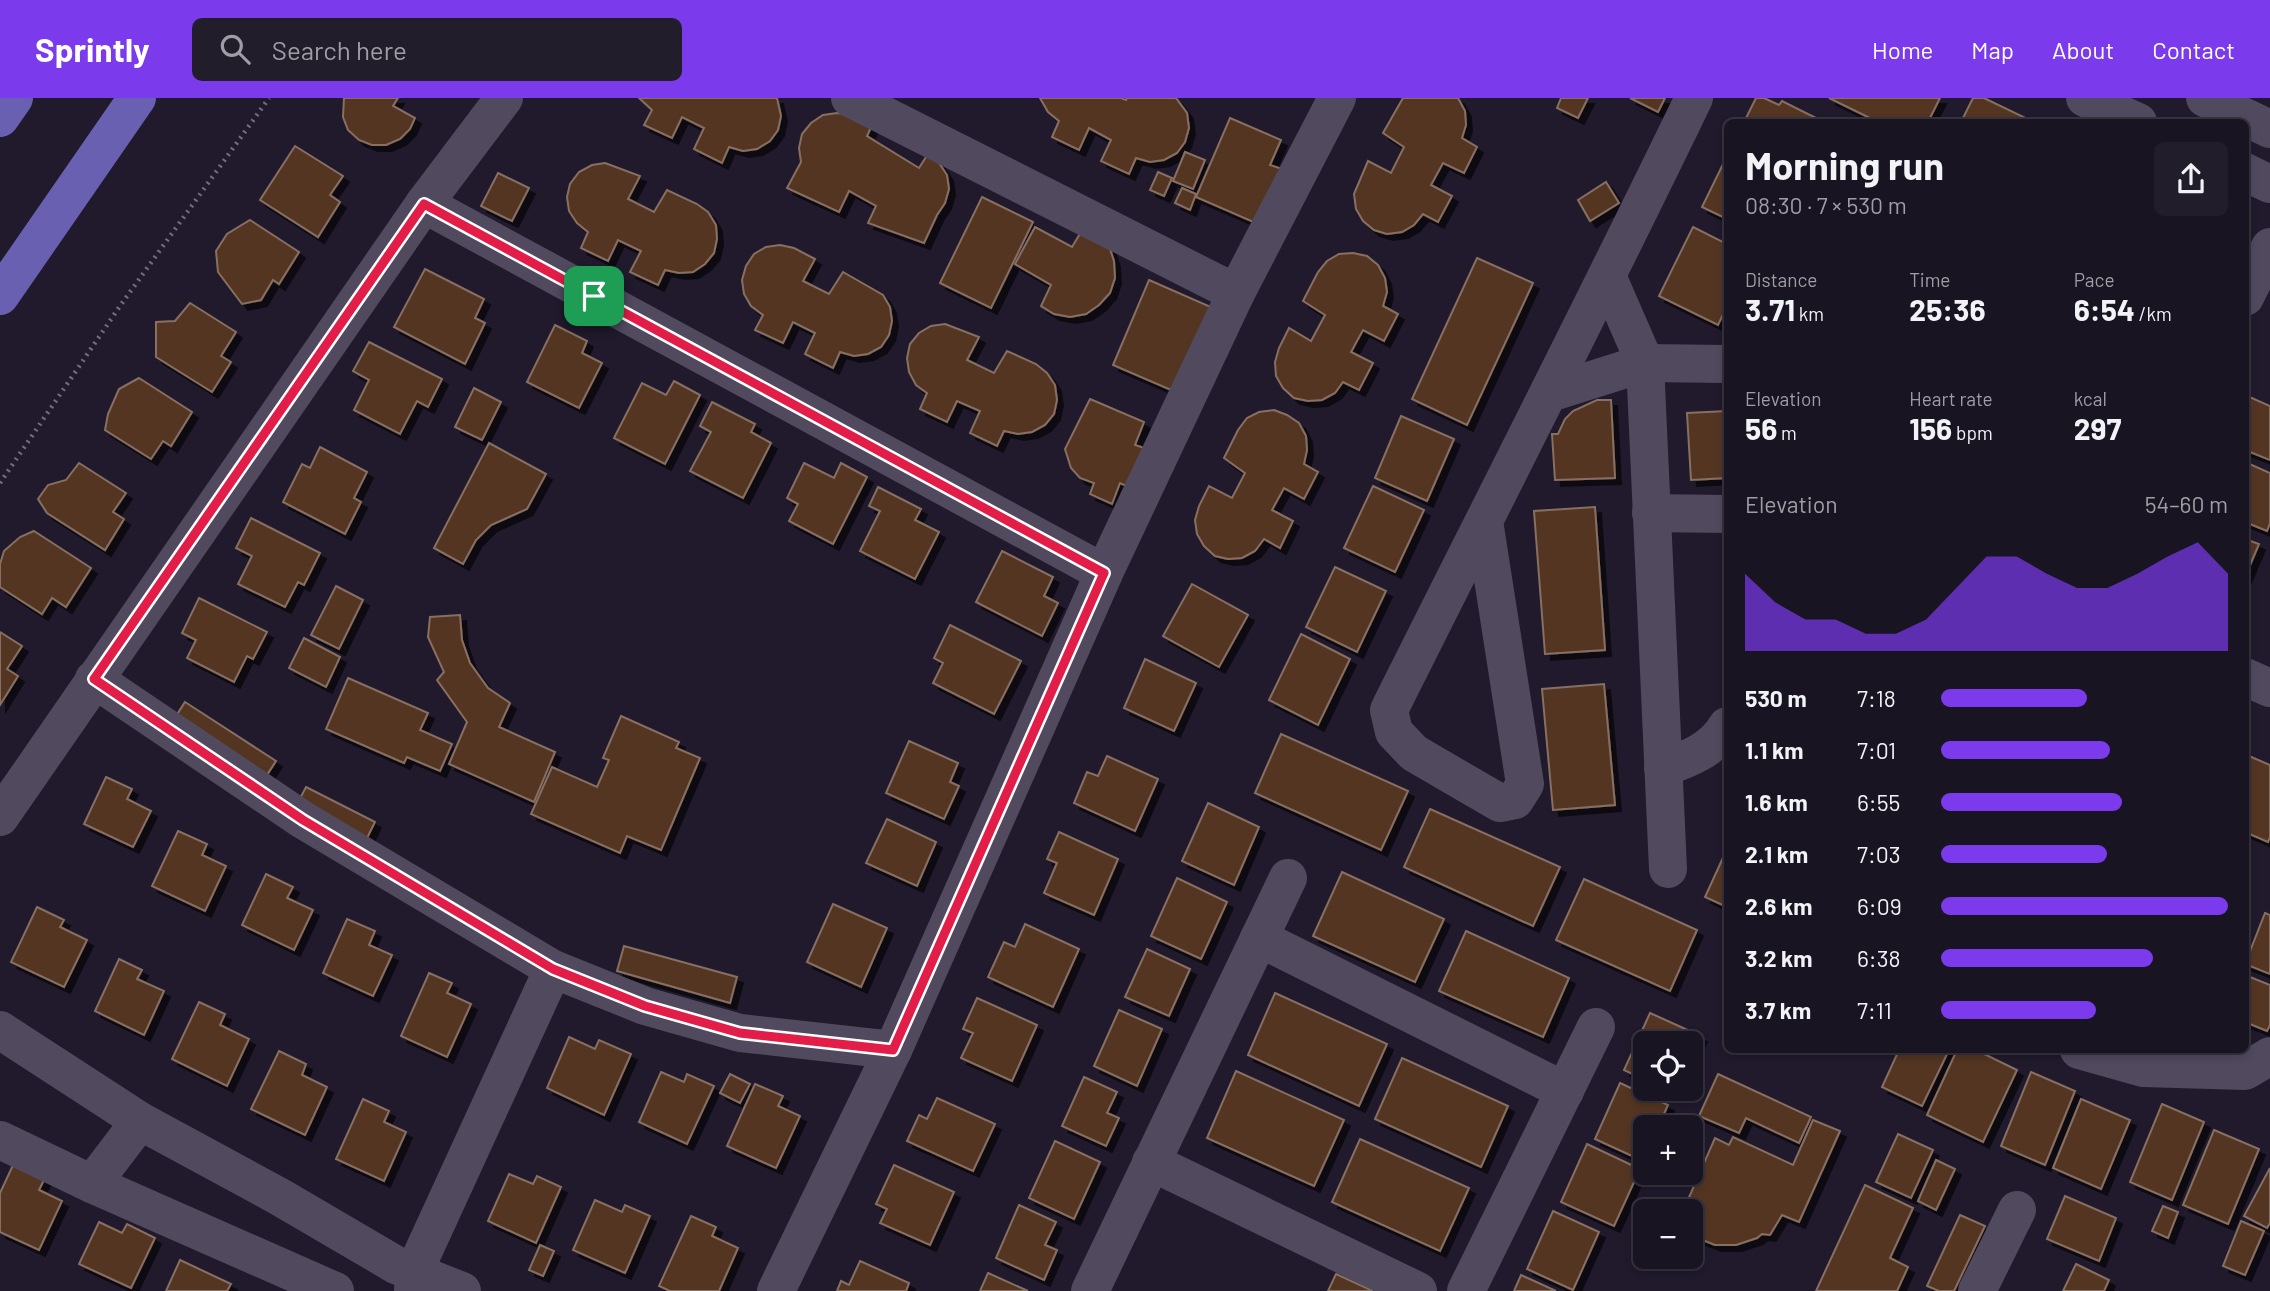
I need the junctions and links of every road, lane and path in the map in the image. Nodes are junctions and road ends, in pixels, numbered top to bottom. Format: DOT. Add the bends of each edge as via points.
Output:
graph roads {
  1 [pos="15,98"];
  2 [pos="137,98"];
  3 [pos="269,98"];
  4 [pos="504,98"];
  5 [pos="850,98"];
  6 [pos="1337,98"];
  7 [pos="1694,98"];
  8 [pos="2085,98"];
  9 [pos="2205,98"];
  10 [pos="0,118"];
  11 [pos="2131,119"];
  12 [pos="2270,129"];
  13 [pos="2249,174"];
  14 [pos="2270,184"];
  15 [pos="424,204"];
  16 [pos="2270,247"];
  17 [pos="1608,278"];
  18 [pos="2249,289"];
  19 [pos="1236,293"];
  20 [pos="0,296"];
  21 [pos="1645,363"];
  22 [pos="1724,364"];
  23 [pos="1550,393"];
  24 [pos="0,482"];
  25 [pos="1651,513"];
  26 [pos="1724,514"];
  27 [pos="1484,521"];
  28 [pos="1104,573"];
  29 [pos="94,679"];
  30 [pos="2249,679"];
  31 [pos="2270,688"];
  32 [pos="1724,732"];
  33 [pos="1663,768"];
  34 [pos="0,817"];
  35 [pos="1668,869"];
  36 [pos="1288,878"];
  37 [pos="1259,938"];
  38 [pos="553,969"];
  39 [pos="1596,1027"];
  40 [pos="0,1030"];
  41 [pos="893,1050"];
  42 [pos="2090,1053"];
  43 [pos="2270,1056"];
  44 [pos="2215,1060"];
  45 [pos="1565,1091"];
  46 [pos="140,1121"];
  47 [pos="0,1140"];
  48 [pos="1151,1162"];
  49 [pos="92,1184"];
  50 [pos="2017,1210"];
  51 [pos="407,1285"];
  52 [pos="335,1291"];
  53 [pos="462,1291"];
  54 [pos="776,1291"];
  55 [pos="1090,1291"];
  56 [pos="1418,1291"];
  57 [pos="1466,1291"];
  58 [pos="1977,1291"];
  1 -- 10 [label="main road"];
  2 -- 20 [label="main road"];
  3 -- 24 [label="path"];
  4 -- 15 [label="street"];
  5 -- 19 [label="street"];
  6 -- 19 [label="street"];
  7 -- 17 [label="street"];
  8 -- 11 [label="street"];
  9 -- 12 [label="street"];
  13 -- 14 [label="street"];
  15 -- 28 [label="street"];
  15 -- 29 [label="street"];
  16 -- 18 [label="street"];
  17 -- 21 [label="street"];
  17 -- 23 [label="street"];
  19 -- 28 [label="street"];
  21 -- 22 [label="street"];
  21 -- 23 [label="street"];
  21 -- 25 [label="street"];
  23 -- 27 [label="street"];
  25 -- 26 [label="street"];
  25 -- 33 [label="street"];
  27 -- 27 [label="street" via="1389,710 1394,732 1414,753 1500,803 1514,800 1525,784"];
  28 -- 41 [label="street"];
  29 -- 34 [label="street"];
  29 -- 38 [label="street" via="303,820"];
  30 -- 31 [label="street"];
  32 -- 33 [label="street" via="1704,750"];
  33 -- 35 [label="street"];
  36 -- 37 [label="street"];
  37 -- 45 [label="street"];
  37 -- 48 [label="street"];
  38 -- 41 [label="street" via="645,1006 740,1033"];
  38 -- 51 [label="street"];
  39 -- 45 [label="street"];
  40 -- 46 [label="street"];
  41 -- 54 [label="street"];
  42 -- 44 [label="street" via="2143,1068"];
  43 -- 44 [label="street" via="2245,1071"];
  45 -- 57 [label="street"];
  46 -- 49 [label="street"];
  46 -- 51 [label="street" via="396,1265"];
  47 -- 49 [label="street"];
  48 -- 55 [label="street"];
  48 -- 56 [label="street"];
  49 -- 52 [label="street"];
  50 -- 58 [label="street"];
  51 -- 53 [label="street"];
}
